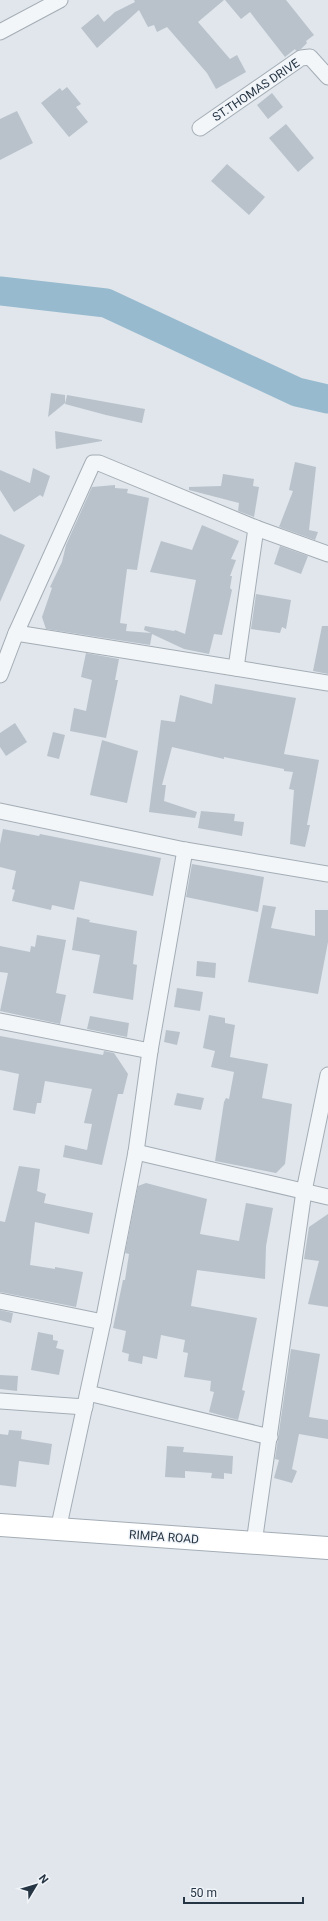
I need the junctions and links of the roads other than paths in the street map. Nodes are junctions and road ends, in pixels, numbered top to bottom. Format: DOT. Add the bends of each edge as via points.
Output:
graph roads {
  1 [pos="60,0"];
  2 [pos="0,32"];
  3 [pos="328,77"];
  4 [pos="200,128"];
  5 [pos="256,528"];
  6 [pos="328,554"];
  7 [pos="16,633"];
  8 [pos="236,668"];
  9 [pos="0,676"];
  10 [pos="328,683"];
  11 [pos="0,811"];
  12 [pos="185,850"];
  13 [pos="328,874"];
  14 [pos="0,1021"];
  15 [pos="150,1051"];
  16 [pos="328,1075"];
  17 [pos="136,1152"];
  18 [pos="304,1191"];
  19 [pos="328,1197"];
  20 [pos="0,1301"];
  21 [pos="103,1322"];
  22 [pos="87,1400"];
  23 [pos="0,1401"];
  24 [pos="270,1437"];
  25 [pos="0,1525"];
  26 [pos="58,1530"];
  27 [pos="254,1543"];
  28 [pos="328,1548"];
  1 -- 2 [label="street"];
  3 -- 4 [label="street, ST.THOMAS DRIVE" via="310,57 301,58"];
  5 -- 6 [label="street"];
  5 -- 7 [label="street" via="99,463 92,463"];
  5 -- 8 [label="street"];
  7 -- 8 [label="street"];
  7 -- 9 [label="street"];
  8 -- 10 [label="street"];
  11 -- 12 [label="street"];
  12 -- 13 [label="street"];
  12 -- 15 [label="street"];
  14 -- 15 [label="street"];
  15 -- 17 [label="street"];
  16 -- 18 [label="street"];
  17 -- 18 [label="street"];
  17 -- 21 [label="street"];
  18 -- 19 [label="street"];
  18 -- 24 [label="street"];
  20 -- 21 [label="street"];
  21 -- 22 [label="street"];
  22 -- 23 [label="street"];
  22 -- 24 [label="street"];
  22 -- 26 [label="street"];
  24 -- 27 [label="street"];
  25 -- 26 [label="street, RIMPA ROAD"];
  26 -- 27 [label="street, RIMPA ROAD"];
  27 -- 28 [label="street, RIMPA ROAD"];
}
